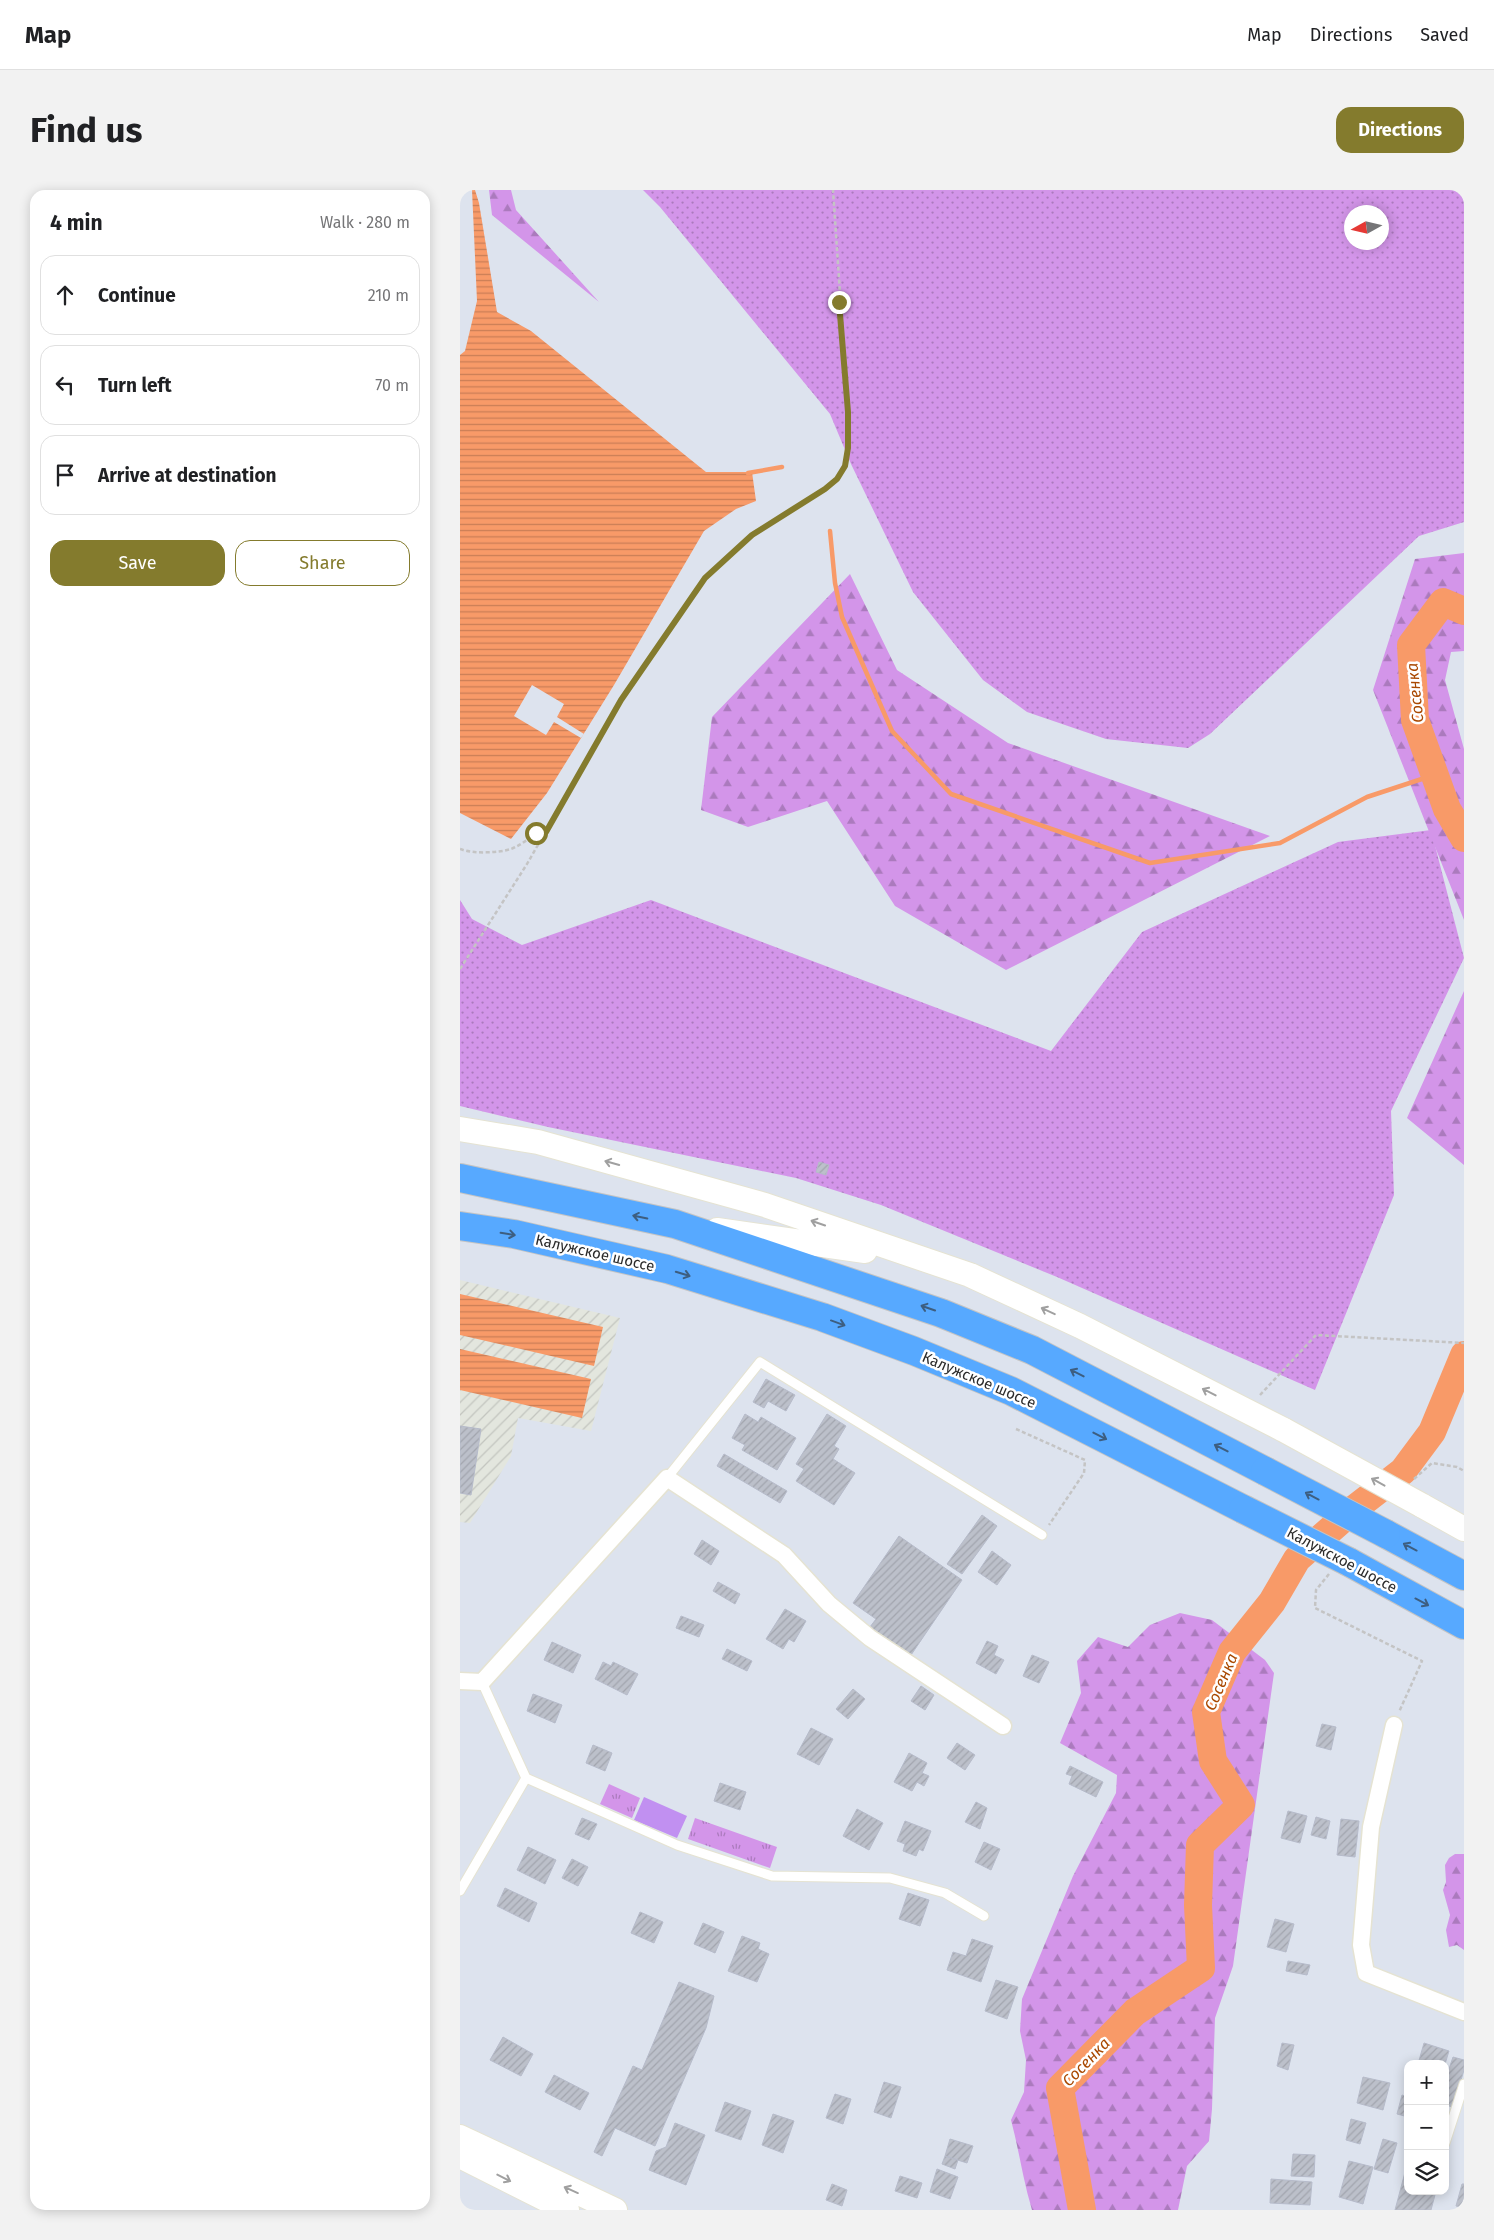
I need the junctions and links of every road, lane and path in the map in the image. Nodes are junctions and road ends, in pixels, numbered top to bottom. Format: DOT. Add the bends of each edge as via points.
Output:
graph roads {
  1 [pos="833,190"];
  2 [pos="546,832"];
  3 [pos="460,849"];
  4 [pos="460,969"];
  5 [pos="460,1129"];
  6 [pos="460,1178"];
  7 [pos="675,1224"];
  8 [pos="460,1226"];
  9 [pos="931,1262"];
  10 [pos="1462,1342"];
  11 [pos="1260,1395"];
  12 [pos="1016,1429"];
  13 [pos="667,1478"];
  14 [pos="1464,1529"];
  15 [pos="1042,1535"];
  16 [pos="1464,1576"];
  17 [pos="1464,1624"];
  18 [pos="460,1681"];
  19 [pos="482,1682"];
  20 [pos="1394,1725"];
  21 [pos="1003,1726"];
  22 [pos="526,1778"];
  23 [pos="460,1891"];
  24 [pos="984,1916"];
  25 [pos="1464,2012"];
  26 [pos="1464,2084"];
  27 [pos="1449,2131"];
  28 [pos="460,2137"];
  29 [pos="460,2156"];
  30 [pos="567,2210"];
  31 [pos="615,2210"];
  1 -- 2 [label="path" via="848,412 845,466 825,489 752,535 705,578 621,700"];
  2 -- 3 [label="path" via="536,833 512,849"];
  2 -- 4 [label="path"];
  9 -- 5 [label="main road, one-way" via="765,1205 538,1142"];
  7 -- 6 [label="highway, one-way"];
  7 -- 9 [label="main road"];
  16 -- 7 [label="highway, one-way, bridge" via="1032,1350 941,1313"];
  8 -- 17 [label="highway, Калужское шоссе, one-way, bridge" via="514,1234 666,1269 822,1317 914,1352 1011,1391 1349,1562"];
  14 -- 9 [label="main road, one-way, bridge" via="1284,1430 1080,1326 970,1274"];
  10 -- 11 [label="path" via="1316,1335"];
  12 -- 15 [label="path" via="1085,1460 1084,1473"];
  13 -- 15 [label="lane" via="760,1362"];
  13 -- 19 [label="street"];
  13 -- 21 [label="street" via="784,1555 829,1604 870,1638"];
  18 -- 19 [label="street"];
  19 -- 22 [label="lane"];
  20 -- 25 [label="street" via="1371,1827 1361,1945 1366,1973"];
  22 -- 23 [label="lane"];
  22 -- 24 [label="lane" via="677,1845 772,1876 890,1878 945,1893"];
  26 -- 27 [label="lane"];
  31 -- 28 [label="main road, one-way"];
  29 -- 30 [label="main road, one-way" via="539,2201"];
}
